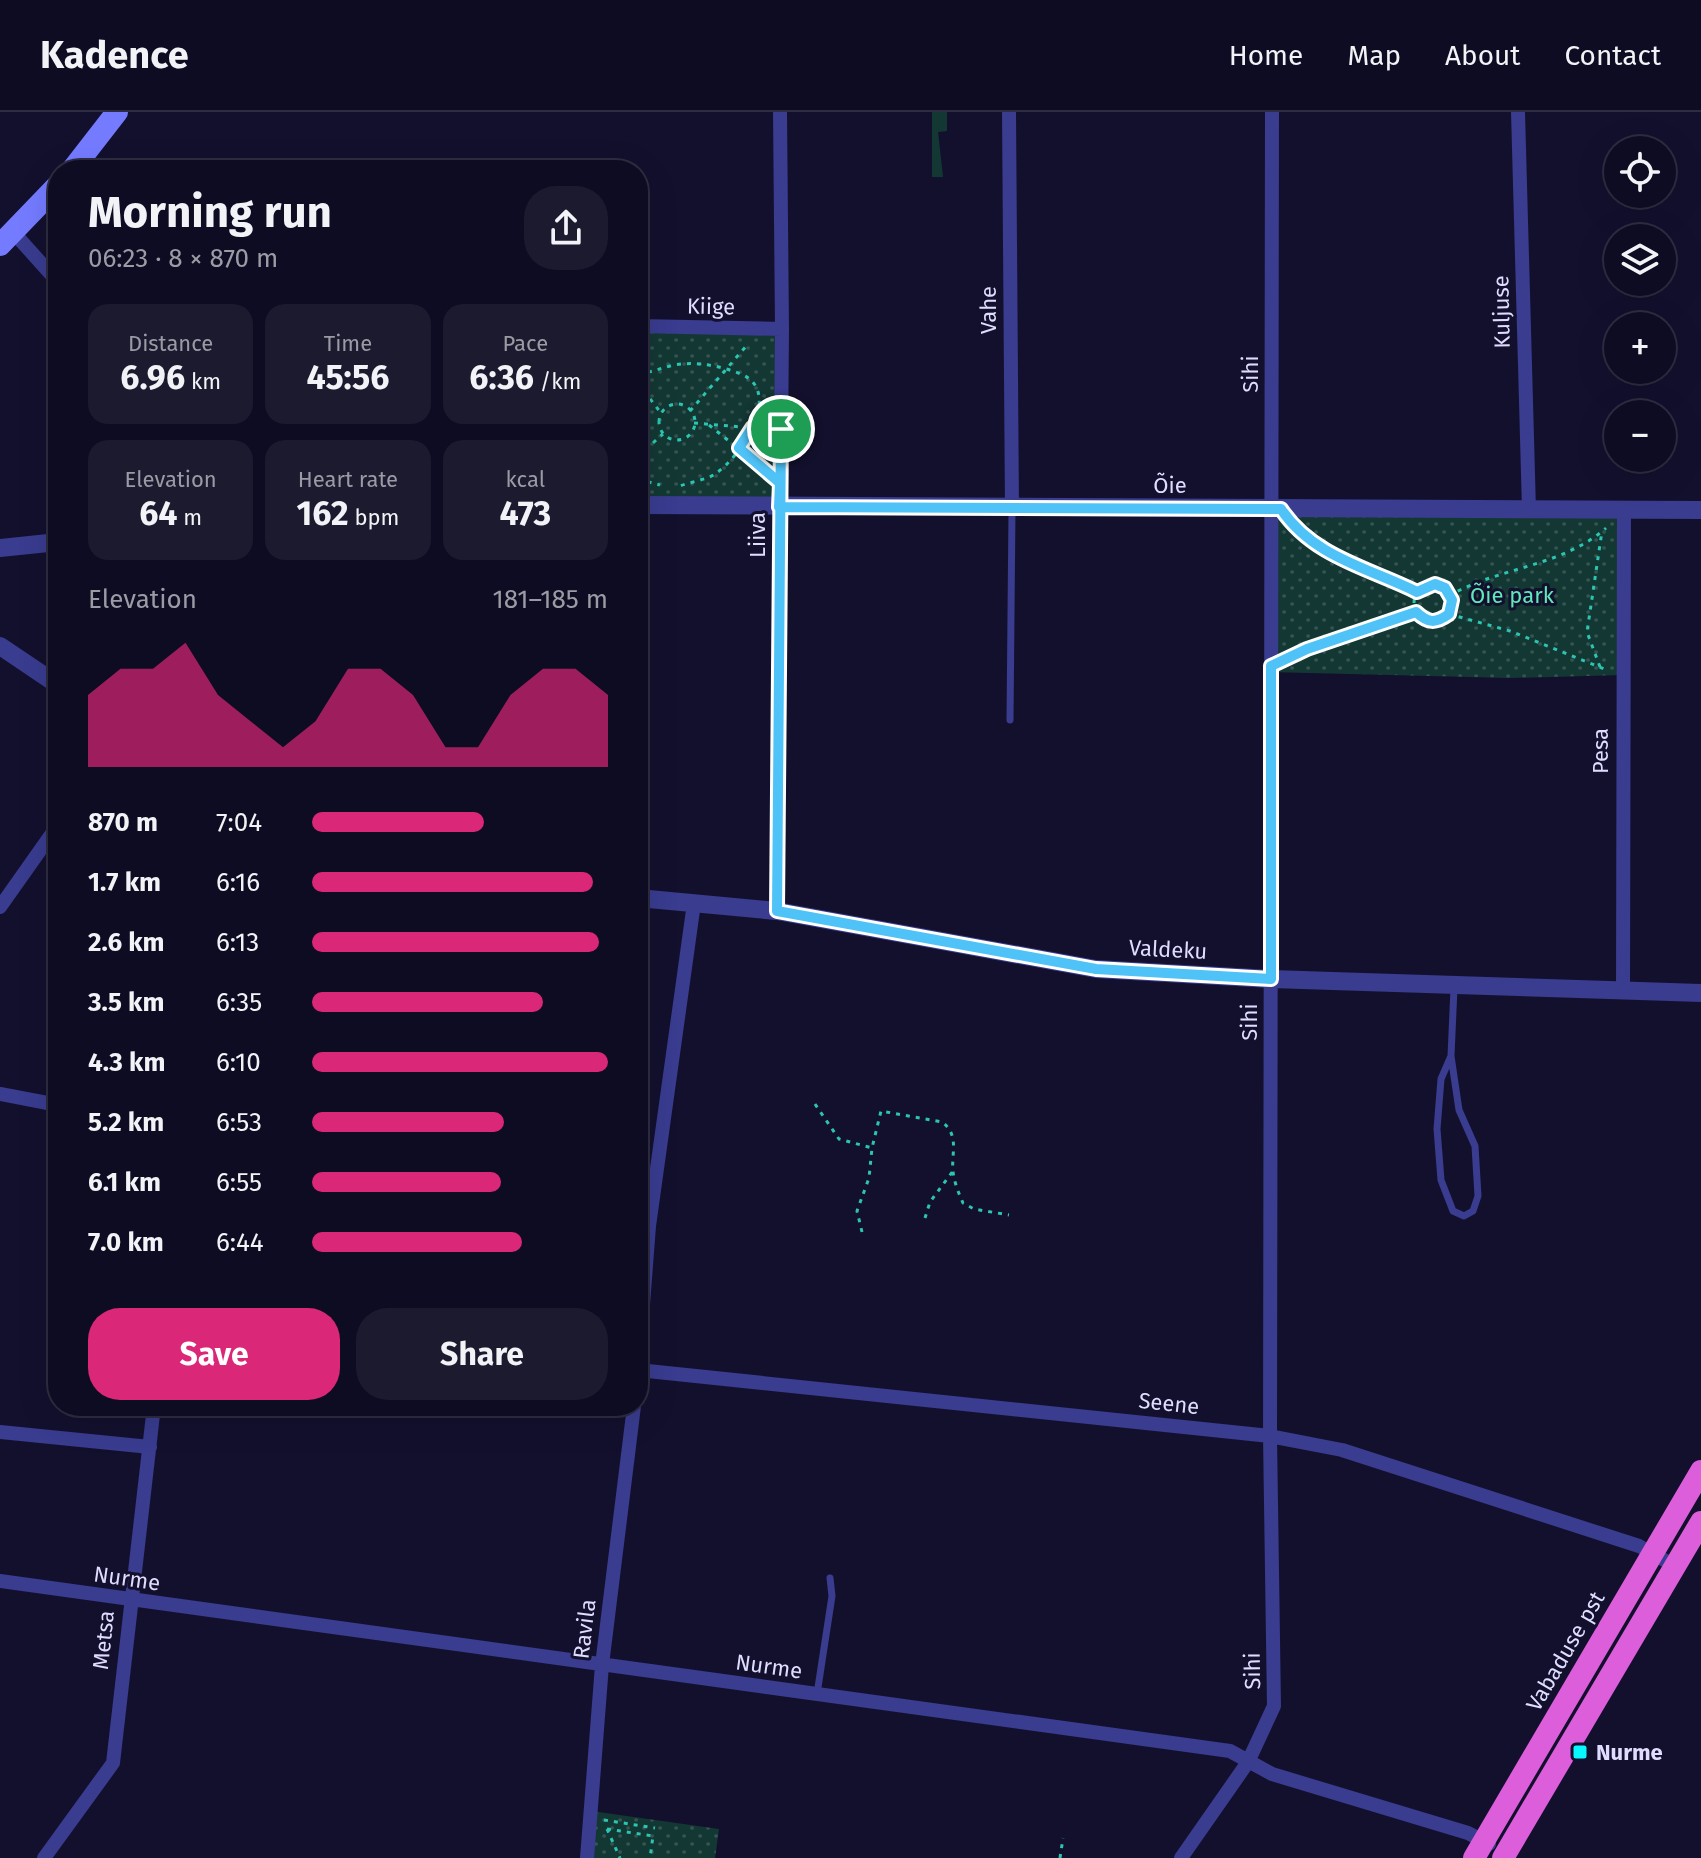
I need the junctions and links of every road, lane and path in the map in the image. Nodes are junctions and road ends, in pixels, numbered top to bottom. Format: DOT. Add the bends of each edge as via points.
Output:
graph roads {
  1 [pos="117,112"];
  2 [pos="780,112"];
  3 [pos="1009,112"];
  4 [pos="1272,112"];
  5 [pos="1518,112"];
  6 [pos="80,160"];
  7 [pos="48,196"];
  8 [pos="7,239"];
  9 [pos="48,274"];
  10 [pos="648,326"];
  11 [pos="763,329"];
  12 [pos="782,329"];
  13 [pos="725,369"];
  14 [pos="648,371"];
  15 [pos="648,396"];
  16 [pos="690,411"];
  17 [pos="661,413"];
  18 [pos="694,423"];
  19 [pos="709,425"];
  20 [pos="752,428"];
  21 [pos="781,429"];
  22 [pos="663,434"];
  23 [pos="648,447"];
  24 [pos="739,448"];
  25 [pos="648,482"];
  26 [pos="780,483"];
  27 [pos="664,486"];
  28 [pos="676,487"];
  29 [pos="648,505"];
  30 [pos="779,507"];
  31 [pos="1012,509"];
  32 [pos="1276,509"];
  33 [pos="1529,510"];
  34 [pos="1624,510"];
  35 [pos="1701,510"];
  36 [pos="1602,531"];
  37 [pos="48,543"];
  38 [pos="0,548"];
  39 [pos="1417,592"];
  40 [pos="1449,596"];
  41 [pos="1416,612"];
  42 [pos="1449,614"];
  43 [pos="0,646"];
  44 [pos="1271,666"];
  45 [pos="1600,667"];
  46 [pos="1622,675"];
  47 [pos="48,678"];
  48 [pos="1010,720"];
  49 [pos="48,839"];
  50 [pos="648,899"];
  51 [pos="694,903"];
  52 [pos="0,907"];
  53 [pos="777,911"];
  54 [pos="1271,979"];
  55 [pos="1454,986"];
  56 [pos="1623,991"];
  57 [pos="1701,993"];
  58 [pos="1451,1056"];
  59 [pos="0,1094"];
  60 [pos="48,1103"];
  61 [pos="815,1104"];
  62 [pos="872,1148"];
  63 [pos="953,1171"];
  64 [pos="648,1193"];
  65 [pos="1009,1215"];
  66 [pos="925,1218"];
  67 [pos="862,1232"];
  68 [pos="648,1371"];
  69 [pos="153,1416"];
  70 [pos="633,1416"];
  71 [pos="0,1432"];
  72 [pos="1270,1436"];
  73 [pos="150,1447"];
  74 [pos="1701,1471"];
  75 [pos="1701,1522"];
  76 [pos="1653,1552"];
  77 [pos="1675,1566"];
  78 [pos="830,1578"];
  79 [pos="0,1581"];
  80 [pos="129,1600"];
  81 [pos="602,1665"];
  82 [pos="817,1694"];
  83 [pos="1248,1762"];
  84 [pos="655,1828"];
  85 [pos="607,1829"];
  86 [pos="1063,1838"];
  87 [pos="1479,1850"];
  88 [pos="1508,1857"];
  89 [pos="44,1858"];
  90 [pos="587,1858"];
  91 [pos="620,1858"];
  92 [pos="650,1858"];
  93 [pos="1060,1858"];
  94 [pos="1181,1858"];
  1 -- 6 [label="main road"];
  2 -- 12 [label="street, Liiva"];
  3 -- 31 [label="street, Vahe"];
  4 -- 32 [label="street, Sihi"];
  5 -- 33 [label="street, Kuljuse"];
  7 -- 8 [label="main road"];
  8 -- 9 [label="street"];
  10 -- 11 [label="street, Kiige"];
  11 -- 12 [label="street, Kiige"];
  11 -- 13 [label="path"];
  12 -- 21 [label="street, Liiva"];
  13 -- 14 [label="path" via="688,363"];
  13 -- 16 [label="path"];
  13 -- 20 [label="path" via="758,386 761,399"];
  15 -- 17 [label="path"];
  16 -- 17 [label="path" via="675,404"];
  16 -- 18 [label="path"];
  17 -- 22 [label="path"];
  18 -- 19 [label="path"];
  18 -- 22 [label="path" via="685,438 673,440"];
  19 -- 20 [label="path"];
  19 -- 24 [label="path"];
  20 -- 21 [label="path"];
  20 -- 24 [label="path"];
  21 -- 26 [label="street, Liiva"];
  22 -- 23 [label="path"];
  24 -- 26 [label="path"];
  24 -- 28 [label="path" via="713,476"];
  25 -- 27 [label="path"];
  26 -- 30 [label="street, Liiva"];
  29 -- 30 [label="street, Õie"];
  30 -- 31 [label="street, Õie"];
  30 -- 53 [label="street, Liiva"];
  31 -- 32 [label="street, Õie"];
  31 -- 48 [label="lane"];
  32 -- 33 [label="street, Õie"];
  32 -- 39 [label="path" via="1322,549"];
  32 -- 44 [label="street, Sihi"];
  33 -- 34 [label="street, Õie"];
  34 -- 35 [label="street, Õie"];
  34 -- 36 [label="path"];
  34 -- 46 [label="street, Pesa"];
  36 -- 40 [label="path" via="1546,561 1470,584"];
  36 -- 45 [label="path" via="1587,632"];
  37 -- 38 [label="street"];
  39 -- 40 [label="path" via="1435,584"];
  39 -- 41 [label="path"];
  40 -- 42 [label="path"];
  41 -- 42 [label="path" via="1426,621 1438,622"];
  41 -- 44 [label="path"];
  42 -- 45 [label="path" via="1510,631"];
  43 -- 47 [label="street"];
  44 -- 54 [label="street, Sihi"];
  45 -- 46 [label="path"];
  46 -- 56 [label="street, Pesa"];
  49 -- 52 [label="street"];
  50 -- 51 [label="street, Valdeku"];
  51 -- 53 [label="street, Valdeku"];
  51 -- 64 [label="street"];
  53 -- 54 [label="street, Valdeku" via="1096,969"];
  54 -- 55 [label="street, Valdeku"];
  54 -- 72 [label="street, Sihi"];
  55 -- 56 [label="street, Valdeku"];
  55 -- 58 [label="lane"];
  56 -- 57 [label="street, Valdeku"];
  58 -- 58 [label="lane" via="1441,1079 1441,1180 1453,1211 1464,1216 1473,1211 1478,1196 1475,1146 1459,1110"];
  59 -- 60 [label="street"];
  61 -- 62 [label="path" via="839,1139"];
  62 -- 63 [label="path" via="881,1111 942,1122 955,1146"];
  62 -- 67 [label="path" via="857,1211"];
  63 -- 65 [label="path" via="966,1206"];
  63 -- 66 [label="path"];
  68 -- 72 [label="street, Seene"];
  69 -- 73 [label="street, Metsa"];
  70 -- 81 [label="street, Ravila"];
  71 -- 73 [label="street"];
  72 -- 76 [label="street, Seene" via="1342,1450"];
  72 -- 83 [label="street, Sihi" via="1274,1706"];
  73 -- 80 [label="street, Metsa"];
  74 -- 76 [label="highway, Vabaduse pst"];
  75 -- 77 [label="highway"];
  76 -- 77 [label="street, Seene"];
  76 -- 87 [label="highway, Vabaduse pst"];
  77 -- 88 [label="highway"];
  78 -- 82 [label="lane"];
  79 -- 80 [label="street, Nurme"];
  80 -- 81 [label="street, Nurme"];
  80 -- 89 [label="street, Metsa" via="113,1763"];
  81 -- 82 [label="street, Nurme"];
  81 -- 90 [label="street, Ravila"];
  82 -- 83 [label="street, Nurme" via="1230,1751"];
  83 -- 87 [label="street, Nurme" via="1272,1774 1468,1833"];
  83 -- 94 [label="street, Sihi"];
  84 -- 85 [label="path" via="603,1820"];
  85 -- 91 [label="path"];
  85 -- 92 [label="path" via="653,1836"];
  86 -- 93 [label="path"];
  87 -- 88 [label="street, Nurme"];
}
